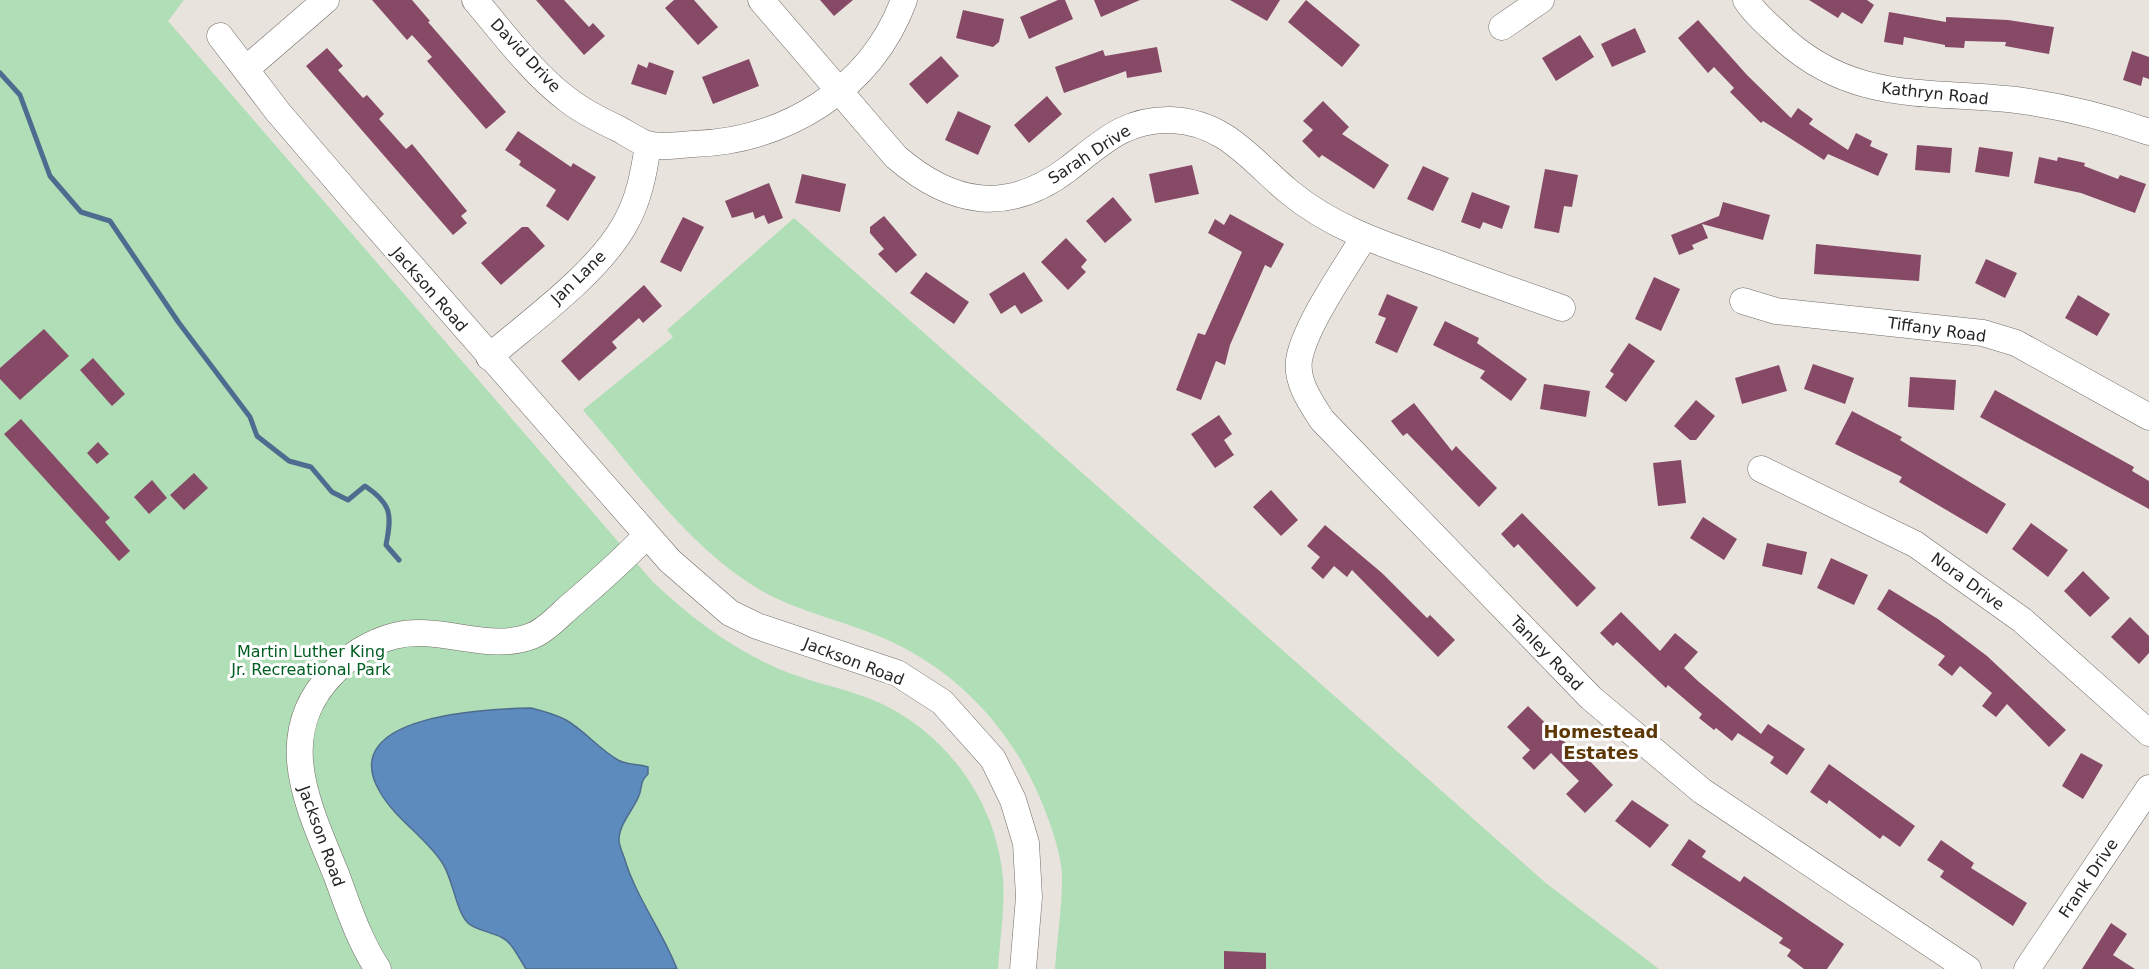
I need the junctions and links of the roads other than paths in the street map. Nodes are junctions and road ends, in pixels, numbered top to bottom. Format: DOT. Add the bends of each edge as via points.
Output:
graph roads {
  1 [pos="326,0"];
  2 [pos="475,0"];
  3 [pos="761,0"];
  4 [pos="904,0"];
  5 [pos="1541,0"];
  6 [pos="1746,0"];
  7 [pos="1503,27"];
  8 [pos="220,36"];
  9 [pos="246,69"];
  10 [pos="840,91"];
  11 [pos="2149,132"];
  12 [pos="648,145"];
  13 [pos="1364,237"];
  14 [pos="1743,301"];
  15 [pos="1562,308"];
  16 [pos="489,357"];
  17 [pos="2149,417"];
  18 [pos="1761,469"];
  19 [pos="646,536"];
  20 [pos="2149,733"];
  21 [pos="2149,788"];
  22 [pos="378,969"];
  23 [pos="1023,969"];
  24 [pos="1968,969"];
  25 [pos="2027,969"];
  1 -- 9 [label="street"];
  2 -- 12 [label="street, David Drive" via="568,101"];
  3 -- 10 [label="street, Sarah Drive"];
  4 -- 10 [label="street, David Drive" via="896,21 867,65"];
  5 -- 7 [label="street"];
  6 -- 11 [label="street, Kathryn Road" via="1788,44 1831,74 1866,86 1911,94 2016,100 2077,110"];
  8 -- 9 [label="street, Jackson Road"];
  9 -- 16 [label="street, Jackson Road" via="286,122"];
  10 -- 12 [label="street, David Drive" via="812,112 746,138 708,144"];
  10 -- 13 [label="street, Sarah Drive" via="896,157 943,190 970,197 1019,195 1066,170 1122,129 1145,120 1174,120 1227,137 1289,192 1325,218"];
  12 -- 16 [label="street, Jan Lane" via="643,180 625,224 601,258"];
  13 -- 15 [label="street, Sarah Drive"];
  13 -- 24 [label="street, Tanley Road" via="1307,336 1299,362 1304,391 1322,420 1591,698 1637,739 1702,791"];
  14 -- 17 [label="street, Tiffany Road" via="1776,311 1983,333 2016,344"];
  16 -- 19 [label="street, Jackson Road"];
  18 -- 20 [label="street, Nora Drive" via="1915,544 2022,620"];
  19 -- 22 [label="street, Jackson Road" via="619,564 535,634 515,640 395,636 346,660 320,687 305,712 300,733 302,786 356,924"];
  19 -- 23 [label="street, Jackson Road" via="730,613 756,626 897,673 942,702 993,759 1013,800 1026,843 1029,897"];
  21 -- 25 [label="street, Frank Drive"];
}
